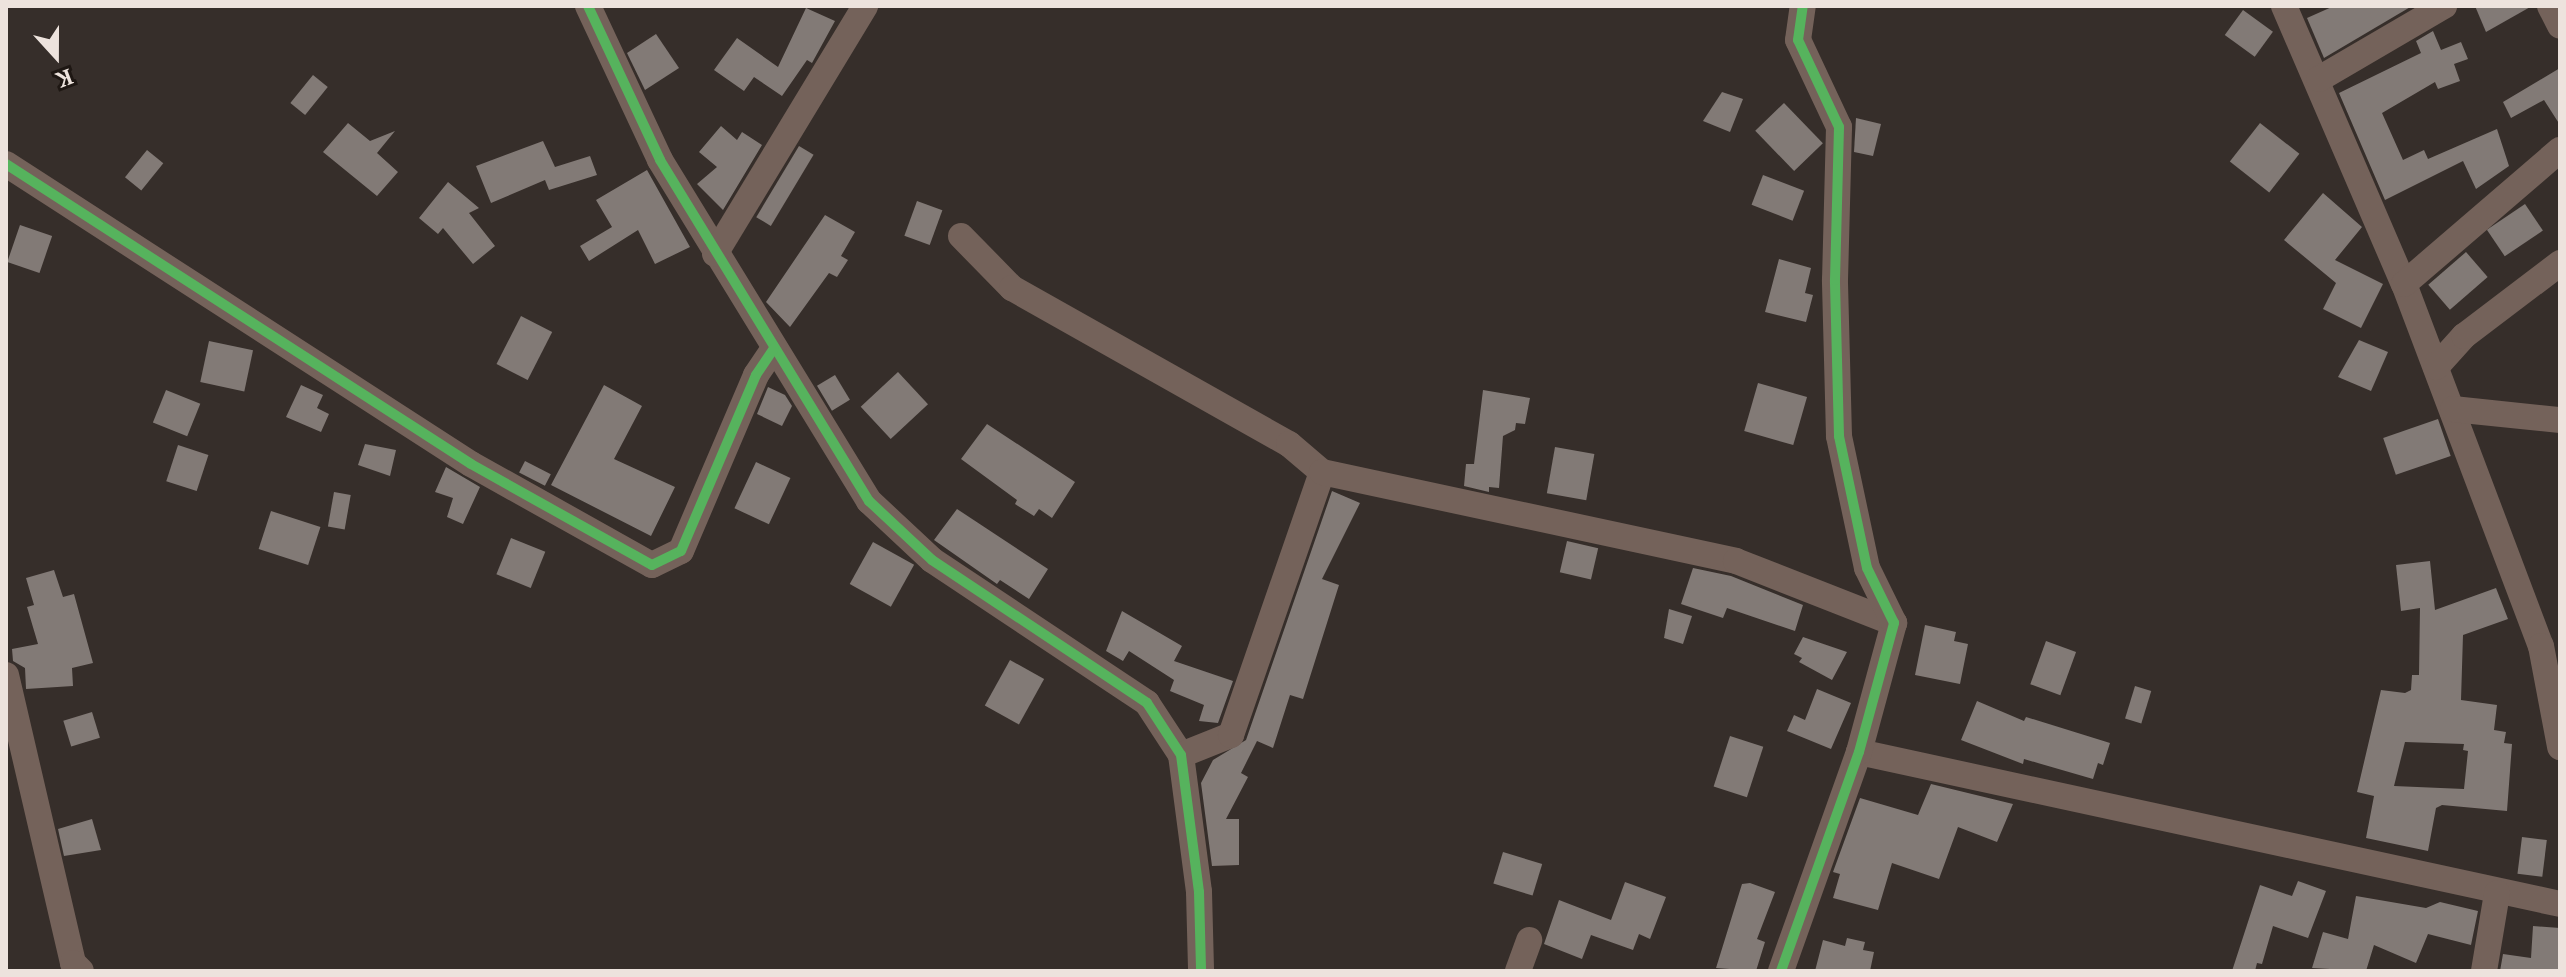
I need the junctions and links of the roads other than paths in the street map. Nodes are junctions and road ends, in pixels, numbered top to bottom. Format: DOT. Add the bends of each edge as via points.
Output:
graph roads {
  1 [pos="588,6"];
  2 [pos="865,6"];
  3 [pos="1803,6"];
  4 [pos="2284,6"];
  5 [pos="2444,6"];
  6 [pos="2550,6"];
  7 [pos="2560,26"];
  8 [pos="2319,79"];
  9 [pos="2560,150"];
  10 [pos="6,164"];
  11 [pos="961,236"];
  12 [pos="715,254"];
  13 [pos="2560,263"];
  14 [pos="2404,284"];
  15 [pos="774,348"];
  16 [pos="2436,367"];
  17 [pos="2453,409"];
  18 [pos="2560,420"];
  19 [pos="1322,472"];
  20 [pos="1894,623"];
  21 [pos="6,675"];
  22 [pos="2560,747"];
  23 [pos="1859,752"];
  24 [pos="1181,755"];
  25 [pos="2497,893"];
  26 [pos="2560,904"];
  27 [pos="1529,940"];
  28 [pos="81,971"];
  29 [pos="1201,971"];
  30 [pos="1518,971"];
  31 [pos="1781,971"];
  32 [pos="2484,971"];
  1 -- 12 [label="street" via="660,160"];
  2 -- 12 [label="street"];
  3 -- 20 [label="street" via="1798,40 1839,127 1839,436 1867,568"];
  4 -- 8 [label="street"];
  5 -- 8 [label="street"];
  6 -- 7 [label="street"];
  8 -- 14 [label="street"];
  9 -- 14 [label="street"];
  10 -- 15 [label="street" via="471,464 652,565 681,551 756,375"];
  11 -- 19 [label="street" via="1012,288 1289,444"];
  12 -- 15 [label="street"];
  13 -- 16 [label="street" via="2464,336"];
  14 -- 16 [label="street"];
  15 -- 24 [label="street" via="869,501 932,560 1147,703"];
  16 -- 17 [label="street"];
  17 -- 18 [label="street"];
  17 -- 22 [label="street" via="2541,646"];
  19 -- 20 [label="street" via="1736,561"];
  19 -- 24 [label="street" via="1231,735"];
  20 -- 23 [label="street"];
  21 -- 28 [label="street" via="73,963"];
  23 -- 25 [label="street"];
  23 -- 31 [label="street"];
  24 -- 29 [label="street" via="1199,892"];
  25 -- 26 [label="street"];
  25 -- 32 [label="street"];
  27 -- 30 [label="street"];
}
